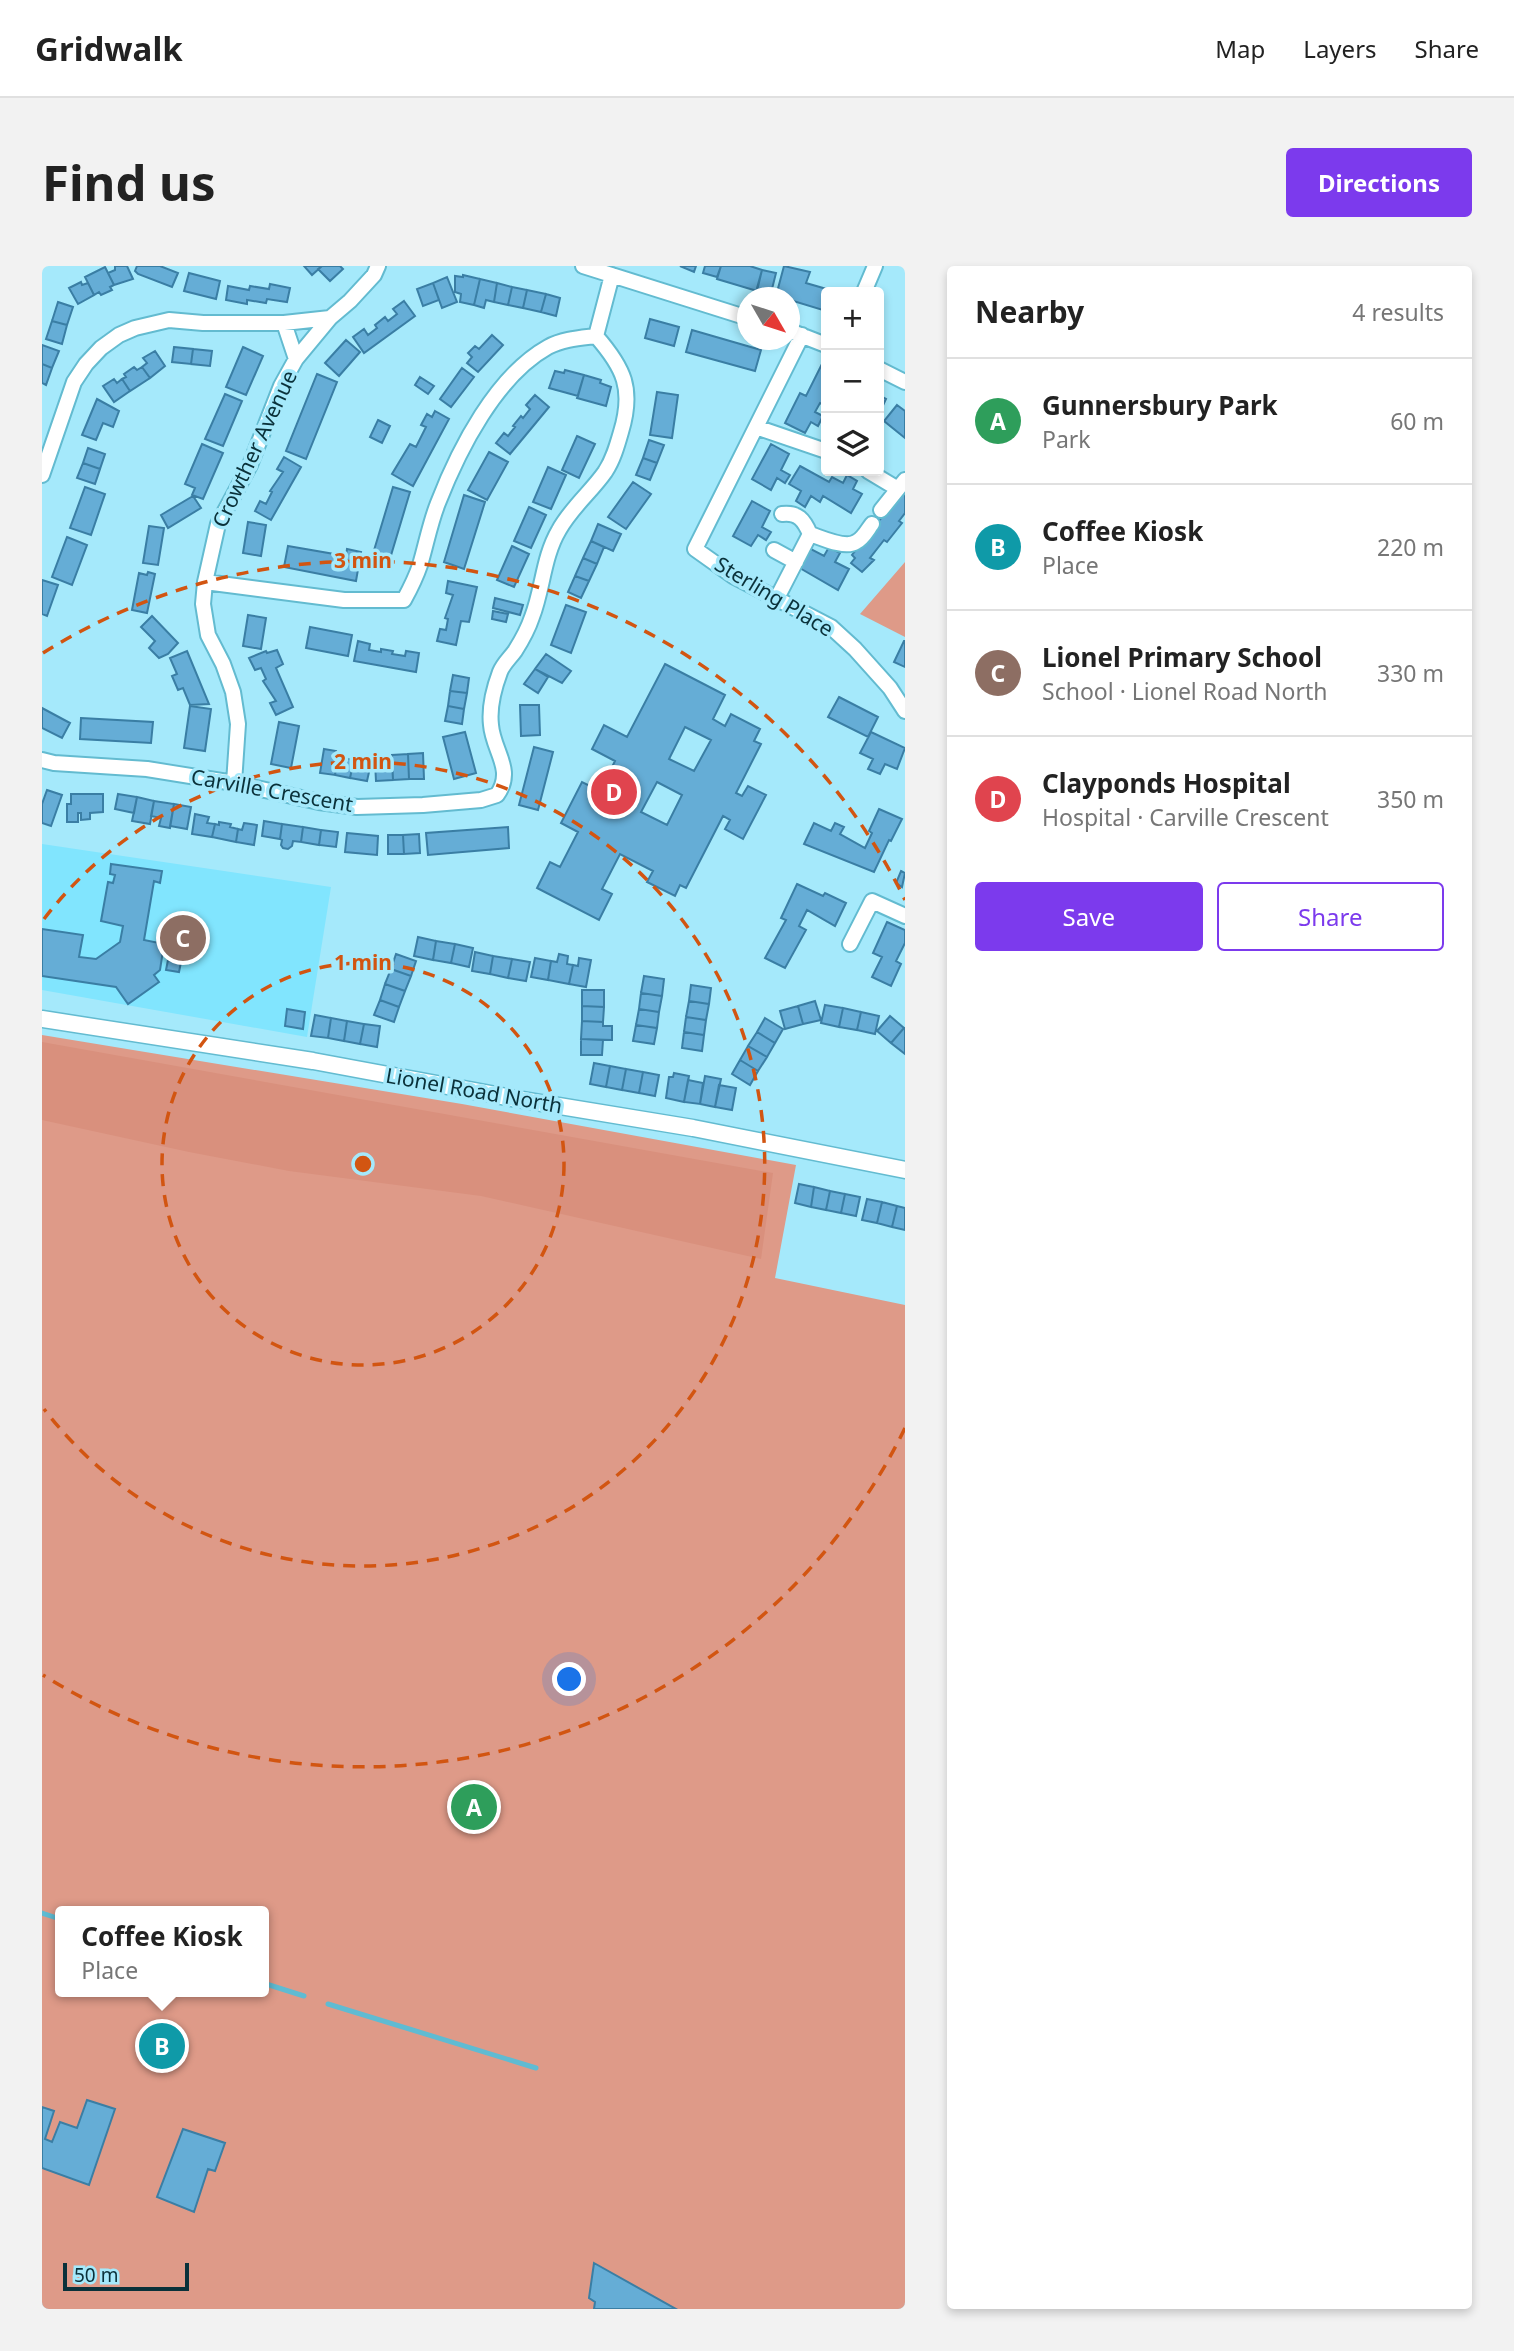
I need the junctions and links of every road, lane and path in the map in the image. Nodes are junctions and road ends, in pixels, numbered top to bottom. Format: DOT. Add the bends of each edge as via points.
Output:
graph roads {
  1 [pos="378,266"];
  2 [pos="583,266"];
  3 [pos="876,266"];
  4 [pos="612,275"];
  5 [pos="866,287"];
  6 [pos="737,314"];
  7 [pos="330,318"];
  8 [pos="284,323"];
  9 [pos="800,335"];
  10 [pos="596,336"];
  11 [pos="821,343"];
  12 [pos="789,350"];
  13 [pos="296,359"];
  14 [pos="884,372"];
  15 [pos="905,382"];
  16 [pos="756,427"];
  17 [pos="821,449"];
  18 [pos="42,475"];
  19 [pos="881,476"];
  20 [pos="901,484"];
  21 [pos="881,510"];
  22 [pos="782,514"];
  23 [pos="872,524"];
  24 [pos="810,534"];
  25 [pos="774,550"];
  26 [pos="796,562"];
  27 [pos="205,582"];
  28 [pos="778,598"];
  29 [pos="905,711"];
  30 [pos="42,760"];
  31 [pos="234,783"];
  32 [pos="905,916"];
  33 [pos="850,944"];
  34 [pos="42,1019"];
  35 [pos="905,1170"];
  1 -- 7 [label="street, Crowther Avenue"];
  2 -- 4 [label="street"];
  3 -- 5 [label="street"];
  4 -- 6 [label="street"];
  4 -- 10 [label="street"];
  7 -- 8 [label="street"];
  7 -- 13 [label="street, Crowther Avenue"];
  8 -- 13 [label="street"];
  8 -- 18 [label="street" via="169,320 119,335 101,348 74,382"];
  9 -- 11 [label="street"];
  10 -- 27 [label="street" via="563,341 540,352 487,408 466,438 437,505 419,569 404,600 344,600"];
  10 -- 31 [label="street, Carville Crescent" via="627,383 625,421 606,471 557,532 533,616 501,668 490,723 505,768 497,795 423,806 357,807"];
  12 -- 16 [label="street"];
  13 -- 27 [label="street, Crowther Avenue" via="250,465 218,524"];
  14 -- 15 [label="street"];
  16 -- 17 [label="street"];
  16 -- 28 [label="street, Sterling Place" via="695,549 733,576"];
  19 -- 20 [label="street"];
  20 -- 21 [label="street"];
  22 -- 24 [label="street" via="792,513 805,521"];
  23 -- 24 [label="street" via="854,544"];
  24 -- 26 [label="street"];
  25 -- 26 [label="street"];
  26 -- 28 [label="street"];
  27 -- 31 [label="street, Crowther Avenue" via="208,635 233,692 238,724"];
  28 -- 29 [label="street, Sterling Place" via="831,627 890,688"];
  30 -- 31 [label="street, Carville Crescent" via="147,769"];
  32 -- 33 [label="street" via="872,901"];
  34 -- 35 [label="street, Lionel Road North" via="313,1061"];
}
